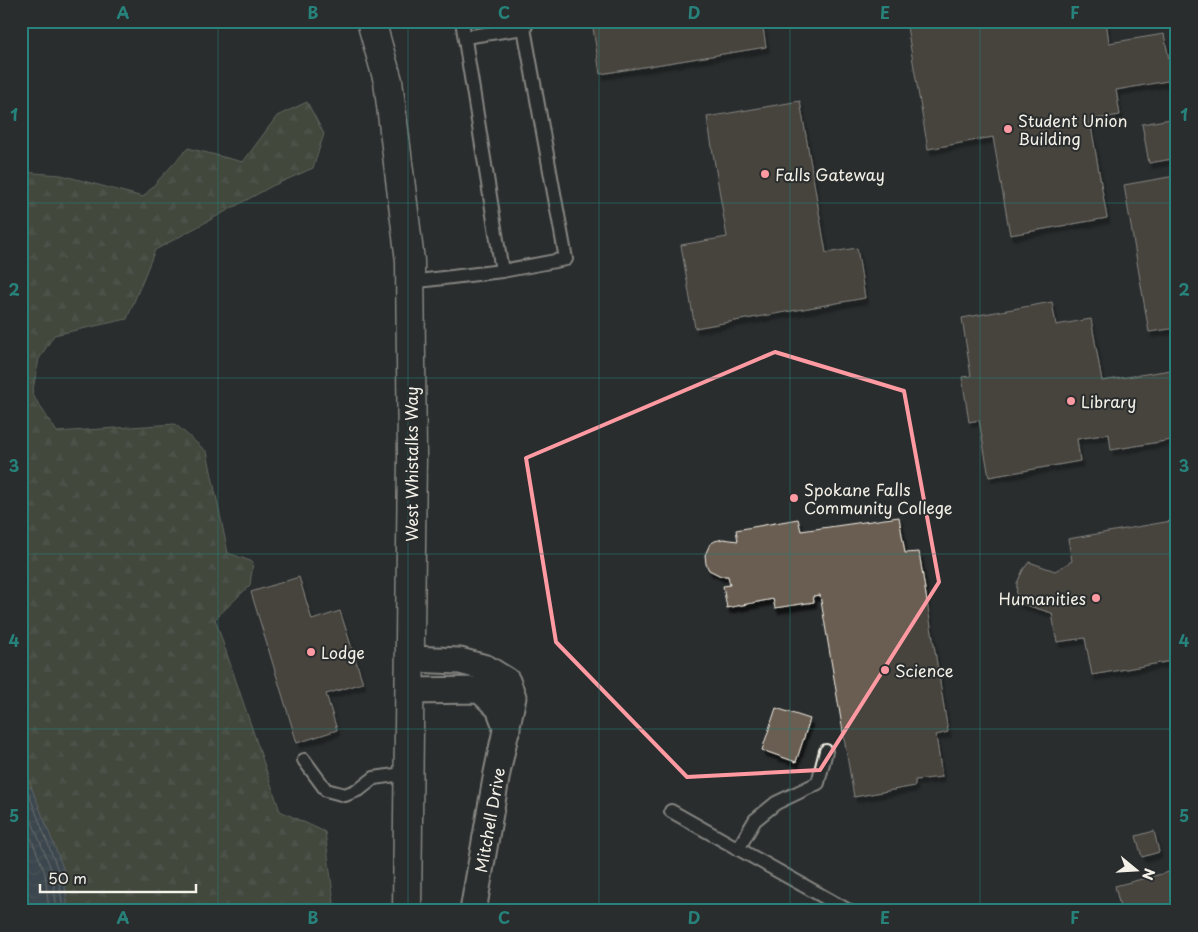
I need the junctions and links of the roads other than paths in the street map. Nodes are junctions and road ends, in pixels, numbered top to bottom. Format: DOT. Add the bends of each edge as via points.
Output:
graph roads {
  1 [pos="371,21"];
  2 [pos="462,21"];
  3 [pos="527,25"];
  4 [pos="465,37"];
  5 [pos="502,271"];
  6 [pos="410,282"];
  7 [pos="410,659"];
  8 [pos="410,691"];
  9 [pos="507,729"];
  10 [pos="826,751"];
  11 [pos="304,760"];
  12 [pos="410,773"];
  13 [pos="670,811"];
  14 [pos="738,849"];
  15 [pos="407,911"];
  16 [pos="473,911"];
  17 [pos="848,911"];
  1 -- 6 [label="main road, West Whistalks Way" via="388,82"];
  2 -- 4 [label="lane"];
  3 -- 4 [label="lane"];
  3 -- 5 [label="lane" via="566,259"];
  4 -- 5 [label="lane"];
  5 -- 6 [label="lane"];
  6 -- 7 [label="main road, West Whistalks Way"];
  7 -- 8 [label="main road, West Whistalks Way"];
  7 -- 9 [label="street, Mitchell Drive" via="460,661 486,668 507,681 513,698"];
  8 -- 9 [label="street" via="480,690 499,708"];
  8 -- 12 [label="main road, West Whistalks Way"];
  9 -- 16 [label="street, Mitchell Drive" via="496,773"];
  10 -- 14 [label="lane" via="818,783 776,803 756,820"];
  11 -- 12 [label="lane" via="326,790 345,795 374,778"];
  12 -- 15 [label="main road, West Whistalks Way"];
  13 -- 14 [label="lane"];
  14 -- 17 [label="lane"];
}
